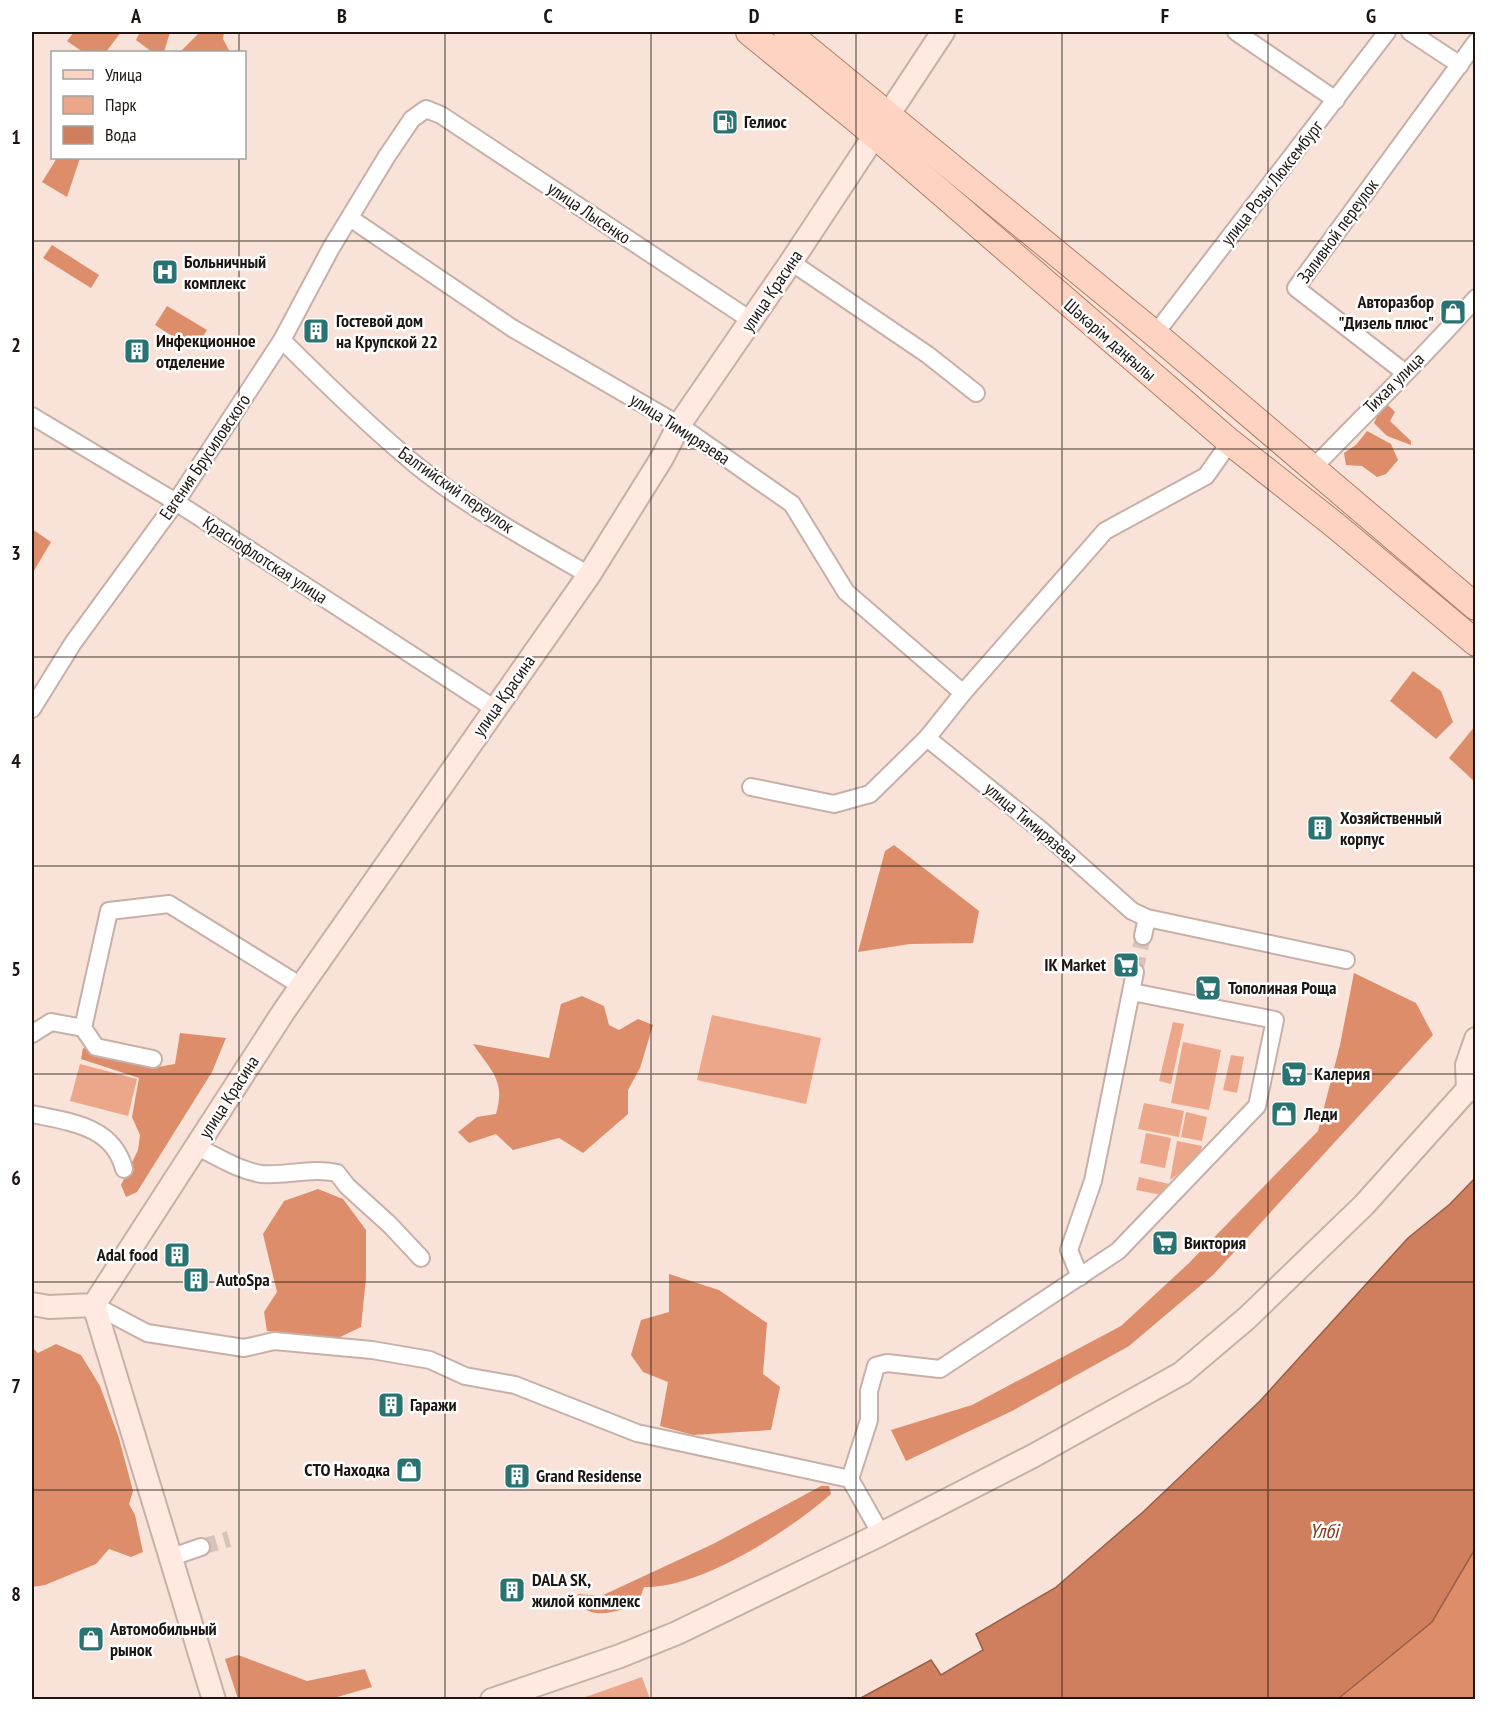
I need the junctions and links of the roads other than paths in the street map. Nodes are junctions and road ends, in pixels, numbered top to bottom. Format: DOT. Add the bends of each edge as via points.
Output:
graph roads {
  1 [pos="749,32"];
  2 [pos="787,32"];
  3 [pos="943,32"];
  4 [pos="1236,32"];
  5 [pos="1388,32"];
  6 [pos="1410,32"];
  7 [pos="1476,42"];
  8 [pos="1460,65"];
  9 [pos="1336,100"];
  10 [pos="426,109"];
  11 [pos="882,127"];
  12 [pos="350,218"];
  13 [pos="791,262"];
  14 [pos="1476,298"];
  15 [pos="752,321"];
  16 [pos="1155,334"];
  17 [pos="282,340"];
  18 [pos="1404,372"];
  19 [pos="1204,377"];
  20 [pos="976,393"];
  21 [pos="1183,402"];
  22 [pos="32,416"];
  23 [pos="679,425"];
  24 [pos="1230,442"];
  25 [pos="1312,469"];
  26 [pos="1349,498"];
  27 [pos="176,502"];
  28 [pos="1329,521"];
  29 [pos="590,575"];
  30 [pos="1476,607"];
  31 [pos="1476,643"];
  32 [pos="963,693"];
  33 [pos="32,709"];
  34 [pos="495,709"];
  35 [pos="927,738"];
  36 [pos="751,788"];
  37 [pos="1139,914"];
  38 [pos="1143,936"];
  39 [pos="1346,960"];
  40 [pos="1135,972"];
  41 [pos="301,986"];
  42 [pos="1132,992"];
  43 [pos="83,1028"];
  44 [pos="32,1034"];
  45 [pos="1476,1038"];
  46 [pos="153,1059"];
  47 [pos="1472,1090"];
  48 [pos="32,1114"];
  49 [pos="197,1147"];
  50 [pos="124,1169"];
  51 [pos="421,1258"];
  52 [pos="1080,1277"];
  53 [pos="32,1304"];
  54 [pos="94,1305"];
  55 [pos="850,1479"];
  56 [pos="882,1534"];
  57 [pos="201,1547"];
  58 [pos="169,1557"];
  59 [pos="214,1700"];
  60 [pos="492,1700"];
  1 -- 11 [label="main road, Шәкәрім даңғылы"];
  2 -- 11 [label="main road, Шәкәрім даңғылы"];
  3 -- 11 [label="street, улица Красина"];
  4 -- 9 [label="street"];
  5 -- 9 [label="street, улица Розы Люксембург"];
  6 -- 8 [label="street"];
  7 -- 8 [label="street, Заливной переулок"];
  8 -- 18 [label="street, Заливной переулок" via="1296,288"];
  9 -- 16 [label="street, улица Розы Люксембург"];
  10 -- 12 [label="street, Евгения Брусиловского" via="412,119"];
  10 -- 15 [label="street, улица Лысенко" via="441,115"];
  11 -- 13 [label="street, улица Красина"];
  11 -- 16 [label="main road, Шәкәрім даңғылы"];
  11 -- 21 [label="main road, Шәкәрім даңғылы"];
  12 -- 17 [label="street, Евгения Брусиловского"];
  12 -- 23 [label="street, улица Тимирязева" via="512,328"];
  13 -- 15 [label="street, улица Красина"];
  13 -- 20 [label="street" via="928,355"];
  14 -- 18 [label="street, Тихая улица"];
  15 -- 23 [label="street, улица Красина"];
  16 -- 19 [label="main road, Шәкәрім даңғылы"];
  17 -- 27 [label="street, Евгения Брусиловского"];
  17 -- 29 [label="street, Балтийский переулок" via="417,466 498,522"];
  18 -- 25 [label="street, Тихая улица"];
  19 -- 21 [label="main road"];
  19 -- 25 [label="main road, Шәкәрім даңғылы"];
  21 -- 24 [label="main road, Шәкәрім даңғылы"];
  22 -- 27 [label="street, Краснофлотская улица"];
  23 -- 29 [label="street, улица Красина" via="663,458"];
  23 -- 32 [label="street, улица Тимирязева" via="792,504 846,592"];
  24 -- 28 [label="main road, Шәкәрім даңғылы"];
  24 -- 32 [label="street" via="1206,476 1105,531"];
  25 -- 26 [label="main road, Шәкәрім даңғылы"];
  26 -- 28 [label="main road"];
  26 -- 30 [label="main road, Шәкәрім даңғылы"];
  27 -- 33 [label="street, Евгения Брусиловского" via="73,643"];
  27 -- 34 [label="street, Краснофлотская улица"];
  28 -- 31 [label="main road, Шәкәрім даңғылы"];
  29 -- 34 [label="street, улица Красина"];
  32 -- 35 [label="street"];
  34 -- 41 [label="street, улица Красина"];
  35 -- 36 [label="street" via="870,794 834,804"];
  35 -- 37 [label="street, улица Тимирязева"];
  37 -- 38 [label="street"];
  37 -- 39 [label="street"];
  40 -- 42 [label="street"];
  41 -- 43 [label="street" via="169,904 109,911"];
  41 -- 49 [label="street, улица Красина"];
  42 -- 52 [label="street" via="1093,1181 1069,1250"];
  42 -- 52 [label="street" via="1275,1020 1257,1106 1118,1251"];
  43 -- 44 [label="street" via="51,1022"];
  43 -- 46 [label="street" via="96,1047"];
  45 -- 47 [label="street" via="1467,1065"];
  47 -- 56 [label="street" via="1364,1205 1247,1318 1182,1373"];
  48 -- 50 [label="street" via="73,1124 108,1139 120,1154"];
  49 -- 51 [label="street" via="262,1174 322,1169 337,1173"];
  49 -- 54 [label="street, улица Красина"];
  52 -- 55 [label="street" via="939,1369 887,1363 876,1366 869,1391 869,1420"];
  53 -- 54 [label="street"];
  54 -- 55 [label="street" via="158,1335 244,1348 274,1341 430,1360 465,1376 514,1386 637,1433"];
  54 -- 58 [label="street"];
  55 -- 56 [label="street"];
  56 -- 60 [label="street" via="677,1633"];
  57 -- 58 [label="street"];
  58 -- 59 [label="street"];
}
